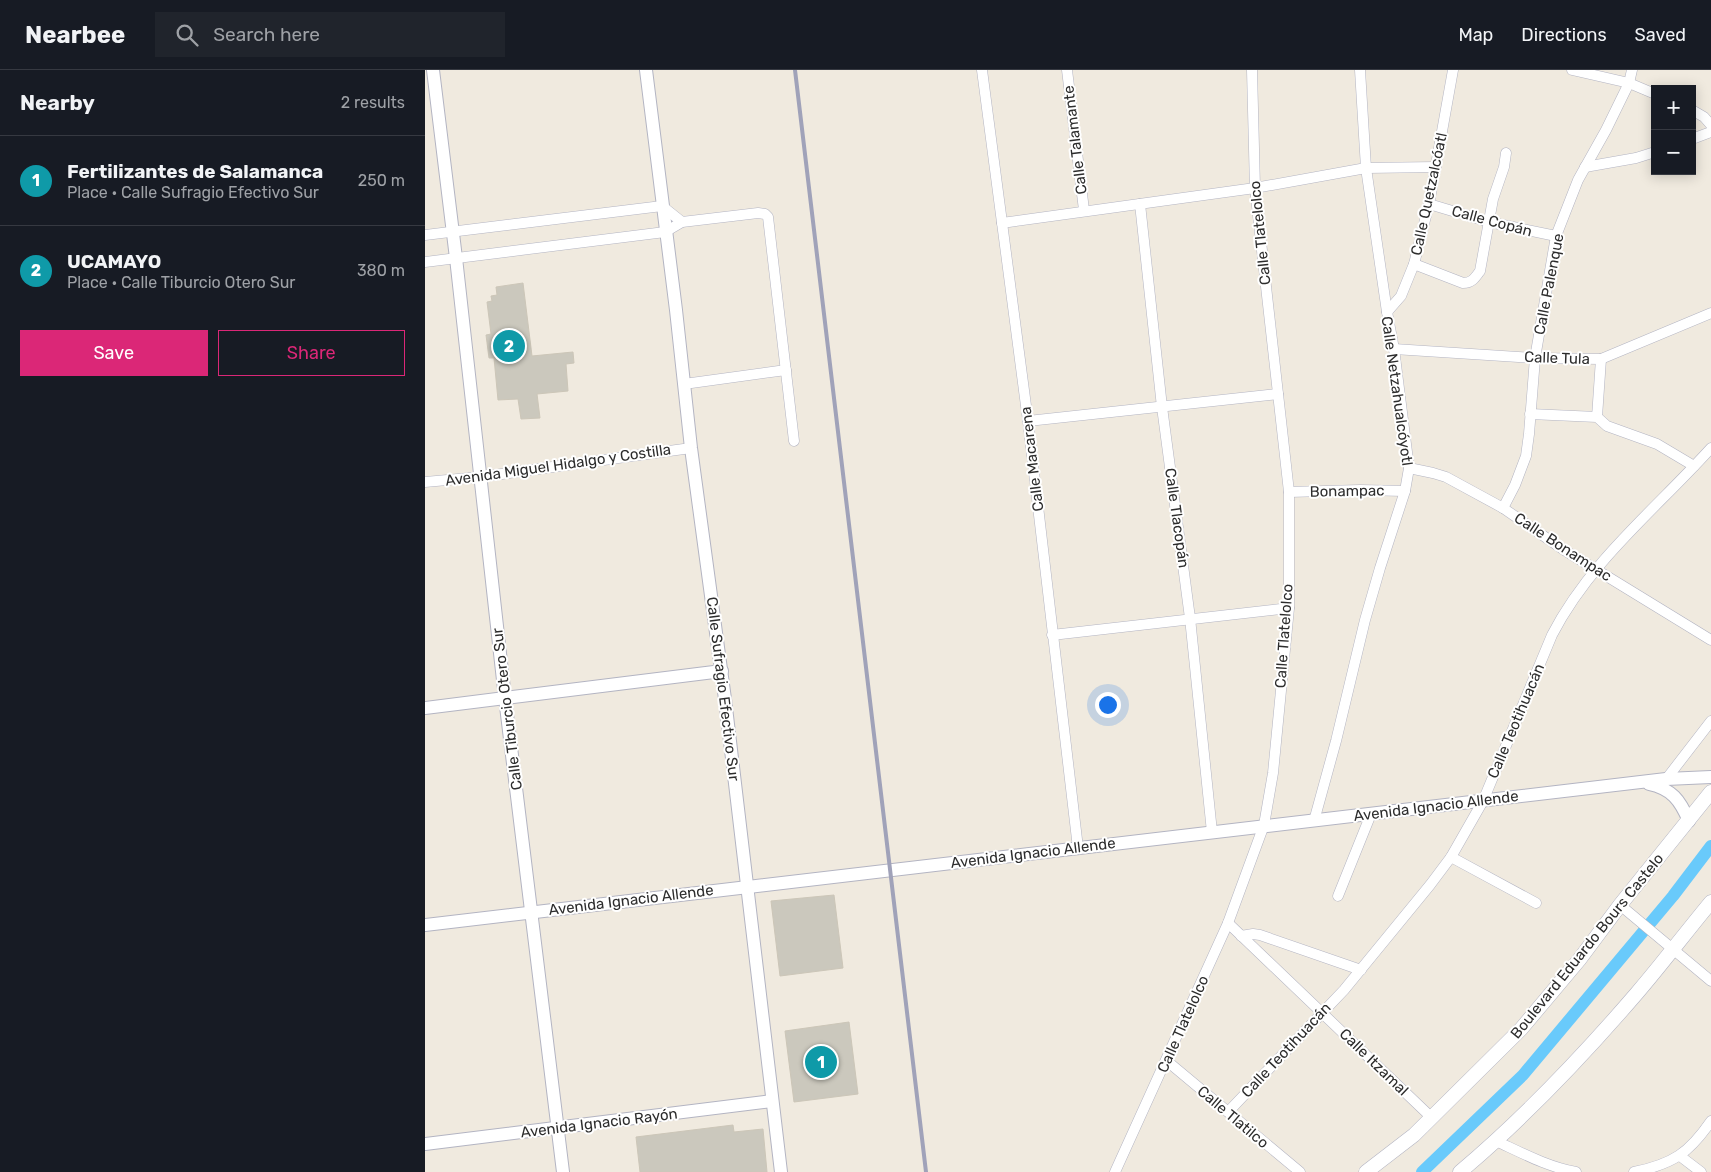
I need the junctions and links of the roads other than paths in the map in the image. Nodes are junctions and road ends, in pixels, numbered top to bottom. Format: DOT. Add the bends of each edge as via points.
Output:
graph roads {
  1 [pos="433,70"];
  2 [pos="646,70"];
  3 [pos="982,70"];
  4 [pos="1067,70"];
  5 [pos="1251,70"];
  6 [pos="1359,70"];
  7 [pos="1453,70"];
  8 [pos="1572,70"];
  9 [pos="1631,70"];
  10 [pos="1629,84"];
  11 [pos="1651,92"];
  12 [pos="1696,113"];
  13 [pos="1711,125"];
  14 [pos="1711,132"];
  15 [pos="1696,138"];
  16 [pos="1506,153"];
  17 [pos="1651,153"];
  18 [pos="1436,167"];
  19 [pos="1585,167"];
  20 [pos="1366,168"];
  21 [pos="1255,188"];
  22 [pos="1140,204"];
  23 [pos="1429,204"];
  24 [pos="662,206"];
  25 [pos="1084,210"];
  26 [pos="682,222"];
  27 [pos="1489,222"];
  28 [pos="1003,223"];
  29 [pos="665,232"];
  30 [pos="425,235"];
  31 [pos="1557,236"];
  32 [pos="453,238"];
  33 [pos="456,258"];
  34 [pos="425,262"];
  35 [pos="1414,264"];
  36 [pos="1387,312"];
  37 [pos="1711,313"];
  38 [pos="1394,349"];
  39 [pos="1535,358"];
  40 [pos="1601,359"];
  41 [pos="786,370"];
  42 [pos="684,384"];
  43 [pos="1278,394"];
  44 [pos="1162,407"];
  45 [pos="1530,414"];
  46 [pos="1597,417"];
  47 [pos="1028,421"];
  48 [pos="794,441"];
  49 [pos="691,448"];
  50 [pos="1711,448"];
  51 [pos="1694,466"];
  52 [pos="1409,468"];
  53 [pos="480,477"];
  54 [pos="425,482"];
  55 [pos="1405,491"];
  56 [pos="1289,492"];
  57 [pos="1503,508"];
  58 [pos="1595,570"];
  59 [pos="1289,608"];
  60 [pos="1190,618"];
  61 [pos="1052,635"];
  62 [pos="1711,640"];
  63 [pos="722,671"];
  64 [pos="505,698"];
  65 [pos="425,708"];
  66 [pos="1711,721"];
  67 [pos="1711,777"];
  68 [pos="1663,783"];
  69 [pos="1711,792"];
  70 [pos="1483,801"];
  71 [pos="1371,814"];
  72 [pos="1315,820"];
  73 [pos="1689,821"];
  74 [pos="1264,825"];
  75 [pos="1212,832"];
  76 [pos="1078,848"];
  77 [pos="1451,856"];
  78 [pos="748,886"];
  79 [pos="1338,896"];
  80 [pos="1711,902"];
  81 [pos="1536,903"];
  82 [pos="1625,909"];
  83 [pos="532,912"];
  84 [pos="1228,923"];
  85 [pos="425,925"];
  86 [pos="1241,936"];
  87 [pos="1670,945"];
  88 [pos="1361,970"];
  89 [pos="1711,981"];
  90 [pos="1322,1012"];
  91 [pos="1167,1061"];
  92 [pos="773,1101"];
  93 [pos="1228,1112"];
  94 [pos="1432,1118"];
  95 [pos="1711,1121"];
  96 [pos="557,1128"];
  97 [pos="1700,1137"];
  98 [pos="1711,1137"];
  99 [pos="1496,1141"];
  100 [pos="425,1144"];
  101 [pos="1680,1156"];
  102 [pos="1668,1168"];
  103 [pos="563,1172"];
  104 [pos="781,1172"];
  105 [pos="1115,1172"];
  106 [pos="1300,1172"];
  107 [pos="1366,1172"];
  108 [pos="1460,1172"];
  109 [pos="1576,1172"];
  110 [pos="1635,1172"];
  111 [pos="1701,1172"];
  1 -- 32 [label="street, Calle Tiburcio Otero Sur"];
  2 -- 24 [label="street, Calle Sufragio Efectivo Sur"];
  3 -- 28 [label="street, Calle Macarena"];
  4 -- 25 [label="street, Calle Talamante"];
  5 -- 21 [label="street, Calle Tlatelolco"];
  6 -- 20 [label="street, Calle Netzahualcóyotl"];
  7 -- 18 [label="street, Calle Quetzalcóatl"];
  8 -- 10 [label="street"];
  9 -- 10 [label="street, Calle Palenque"];
  10 -- 11 [label="street"];
  10 -- 19 [label="street, Calle Palenque"];
  12 -- 13 [label="street"];
  14 -- 15 [label="street"];
  16 -- 27 [label="street"];
  17 -- 19 [label="street"];
  18 -- 20 [label="street"];
  18 -- 23 [label="street, Calle Quetzalcóatl"];
  19 -- 31 [label="street, Calle Palenque"];
  20 -- 21 [label="street"];
  20 -- 36 [label="street, Calle Netzahualcóyotl"];
  21 -- 22 [label="street"];
  21 -- 43 [label="street, Calle Tlatelolco"];
  22 -- 25 [label="street"];
  22 -- 44 [label="street, Calle Tlacopán"];
  23 -- 27 [label="street, Calle Copán"];
  23 -- 35 [label="street, Calle Quetzalcóatl"];
  24 -- 26 [label="street"];
  24 -- 29 [label="street, Calle Sufragio Efectivo Sur"];
  24 -- 32 [label="street"];
  25 -- 28 [label="street"];
  26 -- 29 [label="street"];
  26 -- 41 [label="street" via="758,213 768,217"];
  27 -- 31 [label="street, Calle Copán"];
  27 -- 35 [label="street" via="1480,271 1472,281 1463,283"];
  28 -- 47 [label="street, Calle Macarena"];
  29 -- 33 [label="street"];
  29 -- 42 [label="street, Calle Sufragio Efectivo Sur"];
  30 -- 32 [label="street"];
  31 -- 39 [label="street, Calle Palenque"];
  32 -- 33 [label="street, Calle Tiburcio Otero Sur"];
  33 -- 34 [label="street"];
  33 -- 53 [label="street, Calle Tiburcio Otero Sur"];
  35 -- 36 [label="street, Calle Quetzalcóatl" via="1401,296"];
  36 -- 38 [label="street, Calle Netzahualcóyotl"];
  37 -- 40 [label="street, Calle Tula"];
  38 -- 39 [label="street, Calle Tula"];
  38 -- 52 [label="street, Calle Netzahualcóyotl"];
  39 -- 40 [label="street, Calle Tula"];
  39 -- 45 [label="street, Calle Palenque"];
  40 -- 46 [label="street"];
  41 -- 42 [label="street"];
  41 -- 48 [label="street"];
  42 -- 49 [label="street, Calle Sufragio Efectivo Sur"];
  43 -- 44 [label="street"];
  43 -- 56 [label="street, Calle Tlatelolco"];
  44 -- 47 [label="street"];
  44 -- 60 [label="street, Calle Tlacopán"];
  45 -- 46 [label="street"];
  45 -- 57 [label="street, Calle Palenque" via="1526,456"];
  46 -- 51 [label="street" via="1607,426 1657,444"];
  47 -- 61 [label="street, Calle Macarena"];
  49 -- 53 [label="street, Avenida Miguel Hidalgo y Costilla"];
  49 -- 63 [label="street, Calle Sufragio Efectivo Sur"];
  50 -- 51 [label="street, Calle Teotihuacán"];
  51 -- 58 [label="street, Calle Teotihuacán"];
  52 -- 55 [label="street, Calle Netzahualcóyotl"];
  52 -- 57 [label="street, Calle Bonampac" via="1446,477"];
  53 -- 54 [label="street, Avenida Miguel Hidalgo y Costilla"];
  53 -- 64 [label="street, Calle Tiburcio Otero Sur"];
  55 -- 56 [label="street, Bonampac"];
  55 -- 72 [label="street, Calle Netzahualcóyotl" via="1365,620"];
  56 -- 59 [label="street, Calle Tlatelolco"];
  57 -- 58 [label="street, Calle Bonampac"];
  58 -- 62 [label="street, Calle Bonampac"];
  58 -- 70 [label="street, Calle Teotihuacán" via="1552,635"];
  59 -- 60 [label="street"];
  59 -- 74 [label="street, Calle Tlatelolco" via="1273,773"];
  60 -- 61 [label="street"];
  60 -- 75 [label="street, Calle Tlacopán"];
  61 -- 76 [label="street, Calle Macarena"];
  63 -- 64 [label="street"];
  63 -- 78 [label="street, Calle Sufragio Efectivo Sur"];
  64 -- 65 [label="street"];
  64 -- 83 [label="street, Calle Tiburcio Otero Sur"];
  66 -- 68 [label="street"];
  67 -- 68 [label="street, Avenida Ignacio Allende"];
  68 -- 70 [label="street, Avenida Ignacio Allende"];
  68 -- 73 [label="street"];
  69 -- 73 [label="main road, Boulevard Eduardo Bours Castelo"];
  70 -- 71 [label="street, Avenida Ignacio Allende"];
  70 -- 77 [label="street, Calle Teotihuacán"];
  71 -- 72 [label="street, Avenida Ignacio Allende"];
  71 -- 79 [label="street"];
  72 -- 74 [label="street, Avenida Ignacio Allende"];
  73 -- 82 [label="main road, Boulevard Eduardo Bours Castelo"];
  74 -- 75 [label="street, Avenida Ignacio Allende"];
  74 -- 84 [label="street, Calle Tlatelolco"];
  75 -- 76 [label="street, Avenida Ignacio Allende"];
  76 -- 78 [label="street, Avenida Ignacio Allende"];
  77 -- 81 [label="street"];
  77 -- 88 [label="street, Calle Teotihuacán"];
  78 -- 83 [label="street, Avenida Ignacio Allende"];
  78 -- 92 [label="street, Calle Sufragio Efectivo Sur"];
  80 -- 87 [label="main road"];
  82 -- 87 [label="street"];
  82 -- 94 [label="main road, Boulevard Eduardo Bours Castelo" via="1496,1055"];
  83 -- 85 [label="street, Avenida Ignacio Allende"];
  83 -- 96 [label="street, Calle Tiburcio Otero Sur"];
  84 -- 86 [label="street, Calle Itzamal"];
  84 -- 91 [label="street, Calle Tlatelolco"];
  86 -- 88 [label="street" via="1261,935"];
  86 -- 90 [label="street, Calle Itzamal"];
  87 -- 89 [label="street"];
  87 -- 99 [label="main road" via="1637,992 1594,1042"];
  88 -- 90 [label="street, Calle Teotihuacán"];
  90 -- 93 [label="street, Calle Teotihuacán"];
  90 -- 94 [label="street, Calle Itzamal"];
  91 -- 93 [label="street, Calle Tlatilco"];
  91 -- 105 [label="street, Calle Tlatelolco"];
  92 -- 96 [label="street, Avenida Ignacio Rayón"];
  92 -- 104 [label="street, Calle Sufragio Efectivo Sur"];
  93 -- 106 [label="street, Calle Tlatilco"];
  94 -- 107 [label="main road, Boulevard Eduardo Bours Castelo"];
  95 -- 97 [label="street"];
  96 -- 100 [label="street, Avenida Ignacio Rayón"];
  96 -- 103 [label="street, Calle Tiburcio Otero Sur"];
  97 -- 98 [label="street"];
  97 -- 101 [label="street"];
  99 -- 108 [label="main road"];
  99 -- 109 [label="street" via="1539,1161"];
  101 -- 102 [label="street"];
  101 -- 111 [label="street"];
  102 -- 110 [label="street"];
}
